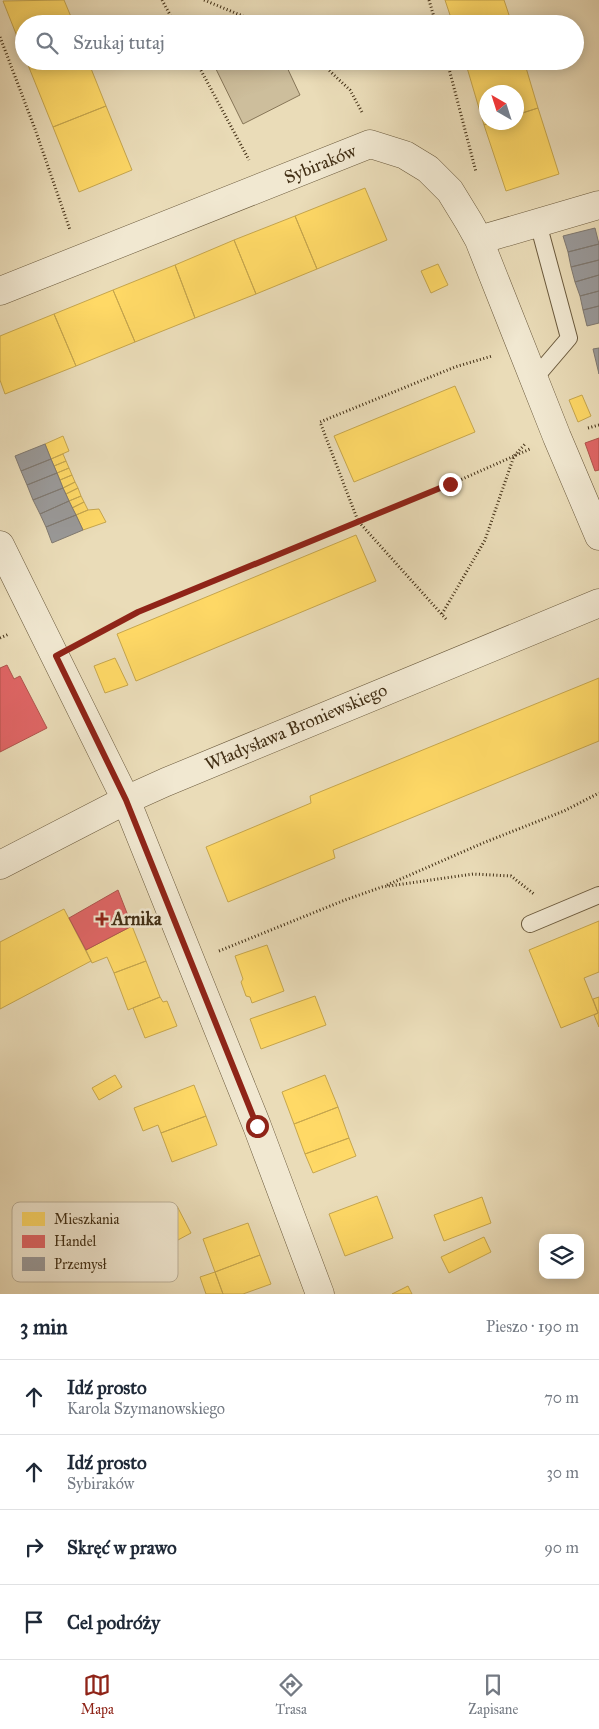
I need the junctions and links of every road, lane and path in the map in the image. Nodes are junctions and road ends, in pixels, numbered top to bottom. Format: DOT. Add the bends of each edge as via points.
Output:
graph roads {
  1 [pos="162,0"];
  2 [pos="204,0"];
  3 [pos="429,0"];
  4 [pos="170,15"];
  5 [pos="240,15"];
  6 [pos="433,15"];
  7 [pos="0,37"];
  8 [pos="201,70"];
  9 [pos="329,70"];
  10 [pos="448,70"];
  11 [pos="362,110"];
  12 [pos="477,175"];
  13 [pos="259,188"];
  14 [pos="599,205"];
  15 [pos="538,223"];
  16 [pos="479,240"];
  17 [pos="82,258"];
  18 [pos="0,291"];
  19 [pos="521,346"];
  20 [pos="534,379"];
  21 [pos="557,438"];
  22 [pos="514,456"];
  23 [pos="358,521"];
  24 [pos="599,536"];
  25 [pos="0,545"];
  26 [pos="599,603"];
  27 [pos="442,614"];
  28 [pos="446,619"];
  29 [pos="56,656"];
  30 [pos="599,793"];
  31 [pos="126,800"];
  32 [pos="0,865"];
  33 [pos="382,887"];
  34 [pos="599,895"];
  35 [pos="552,915"];
  36 [pos="530,924"];
  37 [pos="191,961"];
  38 [pos="320,1294"];
  1 -- 4 [label="path"];
  2 -- 5 [label="path"];
  3 -- 6 [label="path"];
  7 -- 17 [label="path"];
  8 -- 13 [label="path" via="246,152"];
  9 -- 11 [label="path" via="350,90"];
  10 -- 12 [label="path"];
  13 -- 16 [label="street, Sybiraków" via="370,144 405,156 428,169 450,191"];
  13 -- 17 [label="street, Sybiraków"];
  14 -- 15 [label="street"];
  15 -- 16 [label="street"];
  15 -- 20 [label="lane" via="569,338"];
  16 -- 19 [label="street, Sybiraków"];
  17 -- 18 [label="street, Sybiraków"];
  19 -- 20 [label="street, Sybiraków"];
  19 -- 23 [label="path" via="455,367 320,422"];
  20 -- 21 [label="street, Sybiraków"];
  21 -- 22 [label="path"];
  21 -- 24 [label="street, Sybiraków"];
  22 -- 23 [label="path"];
  22 -- 27 [label="path" via="485,540"];
  23 -- 27 [label="path"];
  23 -- 29 [label="path" via="138,612"];
  25 -- 29 [label="street"];
  26 -- 31 [label="street, Władysława Broniewskiego"];
  27 -- 28 [label="path"];
  29 -- 31 [label="street"];
  30 -- 33 [label="path"];
  31 -- 32 [label="street, Władysława Broniewskiego"];
  31 -- 37 [label="street"];
  33 -- 35 [label="path" via="473,874 511,876 536,896"];
  33 -- 37 [label="path"];
  34 -- 35 [label="lane"];
  35 -- 36 [label="lane"];
  37 -- 38 [label="street"];
}
